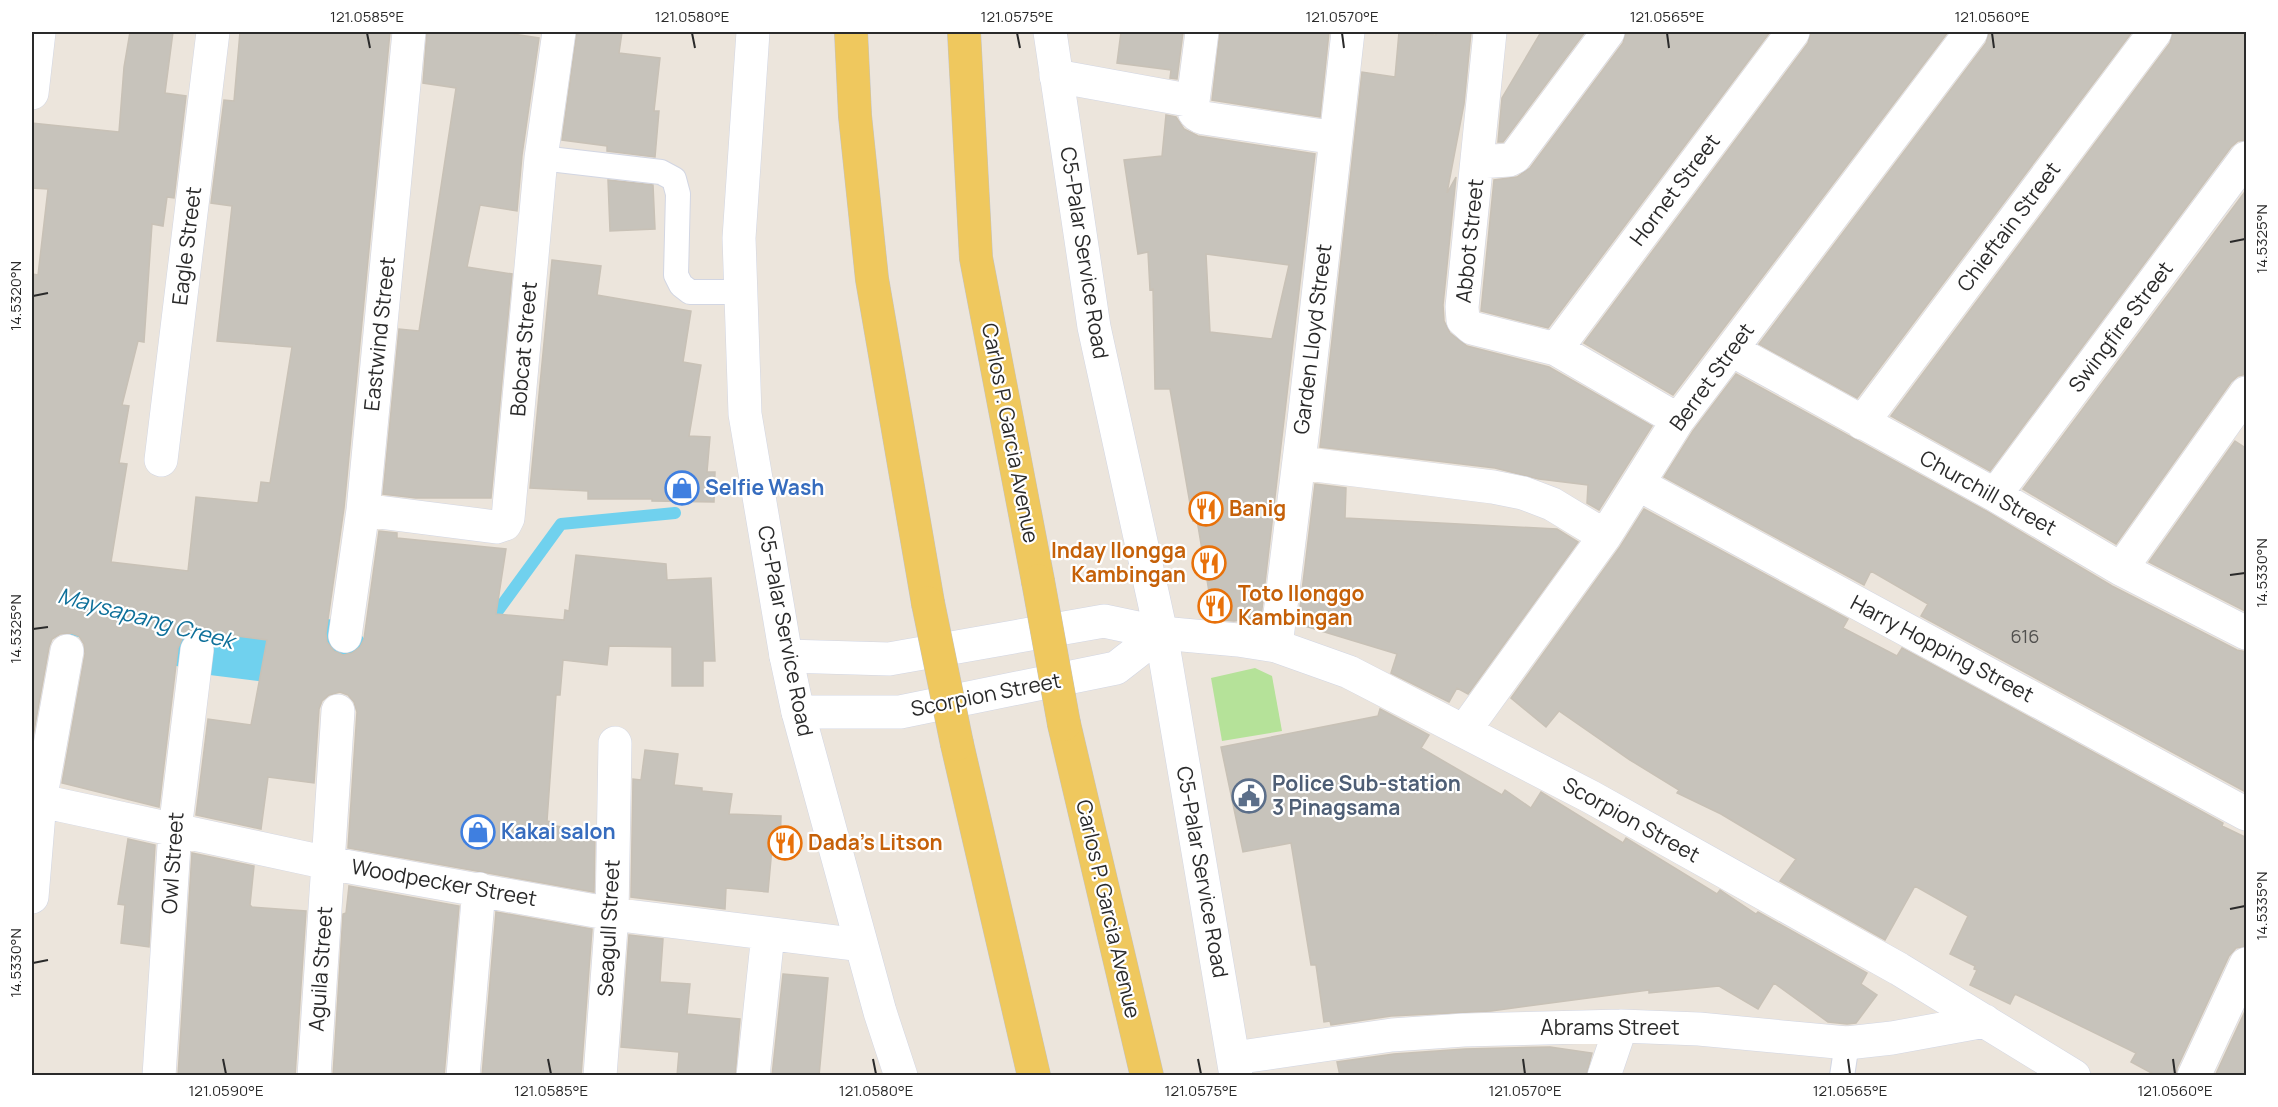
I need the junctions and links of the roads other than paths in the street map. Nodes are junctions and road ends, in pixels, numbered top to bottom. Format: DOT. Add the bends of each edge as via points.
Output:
graph roads {
  1 [pos="39,32"];
  2 [pos="213,32"];
  3 [pos="409,32"];
  4 [pos="559,32"];
  5 [pos="753,32"];
  6 [pos="851,32"];
  7 [pos="964,32"];
  8 [pos="1050,32"];
  9 [pos="1202,32"];
  10 [pos="1348,32"];
  11 [pos="1491,32"];
  12 [pos="1608,32"];
  13 [pos="1793,32"];
  14 [pos="1971,32"];
  15 [pos="2155,32"];
  16 [pos="1056,76"];
  17 [pos="32,93"];
  18 [pos="1193,100"];
  19 [pos="1336,138"];
  20 [pos="542,158"];
  21 [pos="2247,158"];
  22 [pos="1478,162"];
  23 [pos="741,292"];
  24 [pos="1556,349"];
  25 [pos="1732,350"];
  26 [pos="2247,393"];
  27 [pos="1678,420"];
  28 [pos="1862,423"];
  29 [pos="161,460"];
  30 [pos="1299,464"];
  31 [pos="1638,484"];
  32 [pos="1995,495"];
  33 [pos="363,510"];
  34 [pos="1605,536"];
  35 [pos="2121,569"];
  36 [pos="1161,633"];
  37 [pos="2247,633"];
  38 [pos="345,636"];
  39 [pos="1276,646"];
  40 [pos="197,650"];
  41 [pos="67,651"];
  42 [pos="786,656"];
  43 [pos="338,711"];
  44 [pos="798,712"];
  45 [pos="1464,731"];
  46 [pos="615,743"];
  47 [pos="36,800"];
  48 [pos="2247,814"];
  49 [pos="175,830"];
  50 [pos="328,863"];
  51 [pos="479,889"];
  52 [pos="32,897"];
  53 [pos="612,914"];
  54 [pos="768,934"];
  55 [pos="861,945"];
  56 [pos="2247,964"];
  57 [pos="1984,1021"];
  58 [pos="1622,1026"];
  59 [pos="1847,1043"];
  60 [pos="1235,1067"];
  61 [pos="2058,1071"];
  62 [pos="159,1076"];
  63 [pos="314,1076"];
  64 [pos="463,1076"];
  65 [pos="600,1076"];
  66 [pos="753,1076"];
  67 [pos="901,1076"];
  68 [pos="1034,1076"];
  69 [pos="1147,1076"];
  70 [pos="1604,1076"];
  71 [pos="1842,1076"];
  72 [pos="2194,1076"];
  1 -- 17 [label="street"];
  2 -- 29 [label="street, Eagle Street"];
  3 -- 33 [label="street, Eastwind Street"];
  4 -- 20 [label="street, Bobcat Street"];
  5 -- 23 [label="street, C5-Palar Service Road" via="739,238"];
  6 -- 68 [label="main road, bridge" via="855,116 872,279 928,603"];
  7 -- 69 [label="main road, Carlos P. Garcia Avenue, bridge" via="976,258 1064,724"];
  8 -- 16 [label="street, C5-Palar Service Road"];
  9 -- 18 [label="street"];
  10 -- 19 [label="street, Garden Lloyd Street"];
  11 -- 22 [label="street, Abbot Street"];
  12 -- 22 [label="street" via="1515,157"];
  13 -- 24 [label="street, Hornet Street"];
  14 -- 25 [label="street, Berret Street"];
  15 -- 28 [label="street, Chieftain Street"];
  16 -- 18 [label="street"];
  16 -- 36 [label="street, C5-Palar Service Road" via="1094,327"];
  18 -- 19 [label="street" via="1195,115 1204,118"];
  19 -- 30 [label="street, Garden Lloyd Street"];
  20 -- 23 [label="lane" via="661,172 674,180 678,194 676,275 681,285 690,292"];
  20 -- 33 [label="street, Bobcat Street" via="505,524 496,527"];
  21 -- 32 [label="street, Swingfire Street"];
  22 -- 24 [label="street, Abbot Street" via="1463,320 1472,328"];
  23 -- 42 [label="street, C5-Palar Service Road" via="745,414"];
  24 -- 27 [label="street, Abbot Street"];
  25 -- 27 [label="street, Berret Street"];
  25 -- 28 [label="street, Churchill Street"];
  26 -- 35 [label="street"];
  27 -- 31 [label="street, Berret Street"];
  28 -- 32 [label="street, Churchill Street"];
  30 -- 34 [label="street" via="1523,493 1552,504"];
  30 -- 39 [label="street, Garden Lloyd Street"];
  31 -- 34 [label="street, Berret Street"];
  31 -- 48 [label="street, Harry Hopping Street"];
  32 -- 35 [label="street, Churchill Street"];
  33 -- 38 [label="street, Eastwind Street"];
  34 -- 45 [label="street, Berret Street"];
  35 -- 37 [label="street, Churchill Street"];
  36 -- 39 [label="street, Scorpion Street"];
  36 -- 42 [label="street, Scorpion Street" via="1104,621 889,659"];
  36 -- 44 [label="street, Scorpion Street" via="1116,668 903,711"];
  36 -- 60 [label="street, C5-Palar Service Road"];
  39 -- 45 [label="street, Scorpion Street" via="1349,672"];
  40 -- 49 [label="street, Owl Street"];
  41 -- 47 [label="street"];
  42 -- 44 [label="street, C5-Palar Service Road"];
  43 -- 50 [label="street"];
  44 -- 55 [label="street, C5-Palar Service Road"];
  45 -- 57 [label="street, Scorpion Street" via="1622,814"];
  46 -- 53 [label="street, Seagull Street"];
  47 -- 49 [label="street, Woodpecker Street"];
  47 -- 52 [label="street"];
  49 -- 50 [label="street, Woodpecker Street"];
  49 -- 62 [label="street, Owl Street"];
  50 -- 51 [label="street, Woodpecker Street"];
  50 -- 63 [label="street, Aguila Street"];
  51 -- 53 [label="street, Woodpecker Street"];
  51 -- 64 [label="street"];
  53 -- 54 [label="street, Woodpecker Street"];
  53 -- 65 [label="street, Seagull Street"];
  54 -- 55 [label="street, Woodpecker Street"];
  54 -- 66 [label="street"];
  55 -- 67 [label="street, C5-Palar Service Road"];
  56 -- 72 [label="street"];
  57 -- 59 [label="street, Abrams Street"];
  57 -- 61 [label="street, Scorpion Street"];
  58 -- 59 [label="street, Abrams Street"];
  58 -- 60 [label="street, Abrams Street" via="1392,1035"];
  58 -- 70 [label="street"];
  59 -- 71 [label="lane"];
}
